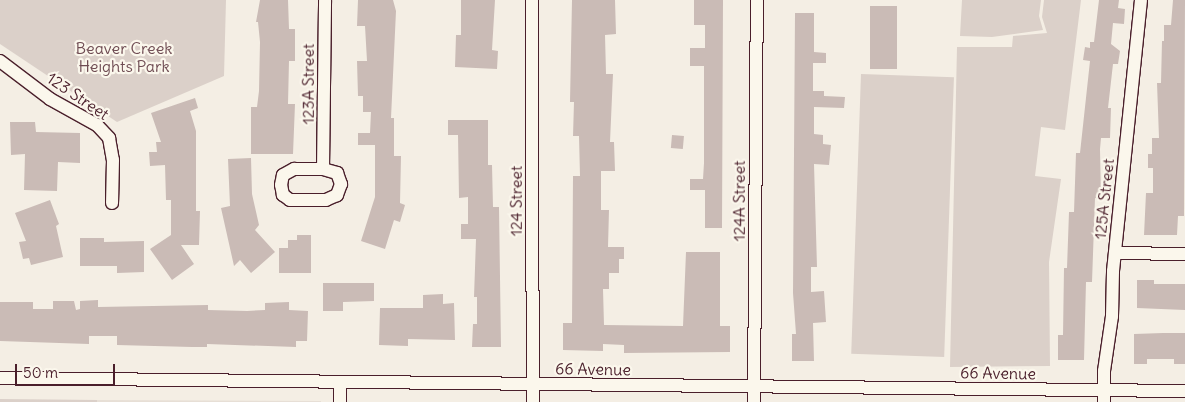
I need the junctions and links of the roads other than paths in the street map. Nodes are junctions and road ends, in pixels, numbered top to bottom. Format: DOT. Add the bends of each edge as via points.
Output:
graph roads {
  1 [pos="325,0"];
  2 [pos="532,0"];
  3 [pos="757,0"];
  4 [pos="1141,0"];
  5 [pos="0,61"];
  6 [pos="323,168"];
  7 [pos="112,203"];
  8 [pos="1115,253"];
  9 [pos="1185,254"];
  10 [pos="0,378"];
  11 [pos="340,382"];
  12 [pos="533,384"];
  13 [pos="753,386"];
  14 [pos="1185,391"];
  15 [pos="1104,396"];
  16 [pos="340,402"];
  17 [pos="533,402"];
  18 [pos="754,402"];
  1 -- 6 [label="street, 123A Street"];
  2 -- 12 [label="street, 124 Street"];
  3 -- 13 [label="street, 124A Street"];
  4 -- 8 [label="street, 125A Street"];
  5 -- 7 [label="street, 123 Street" via="50,99 97,125 108,138 113,160"];
  8 -- 9 [label="street"];
  8 -- 15 [label="street, 125A Street"];
  10 -- 11 [label="street, 66 Avenue"];
  11 -- 12 [label="street, 66 Avenue"];
  11 -- 16 [label="street"];
  12 -- 13 [label="street, 66 Avenue"];
  12 -- 17 [label="street, 124 Street"];
  13 -- 15 [label="street, 66 Avenue"];
  13 -- 18 [label="street, 124A Street"];
  14 -- 15 [label="street, 66 Avenue"];
}
